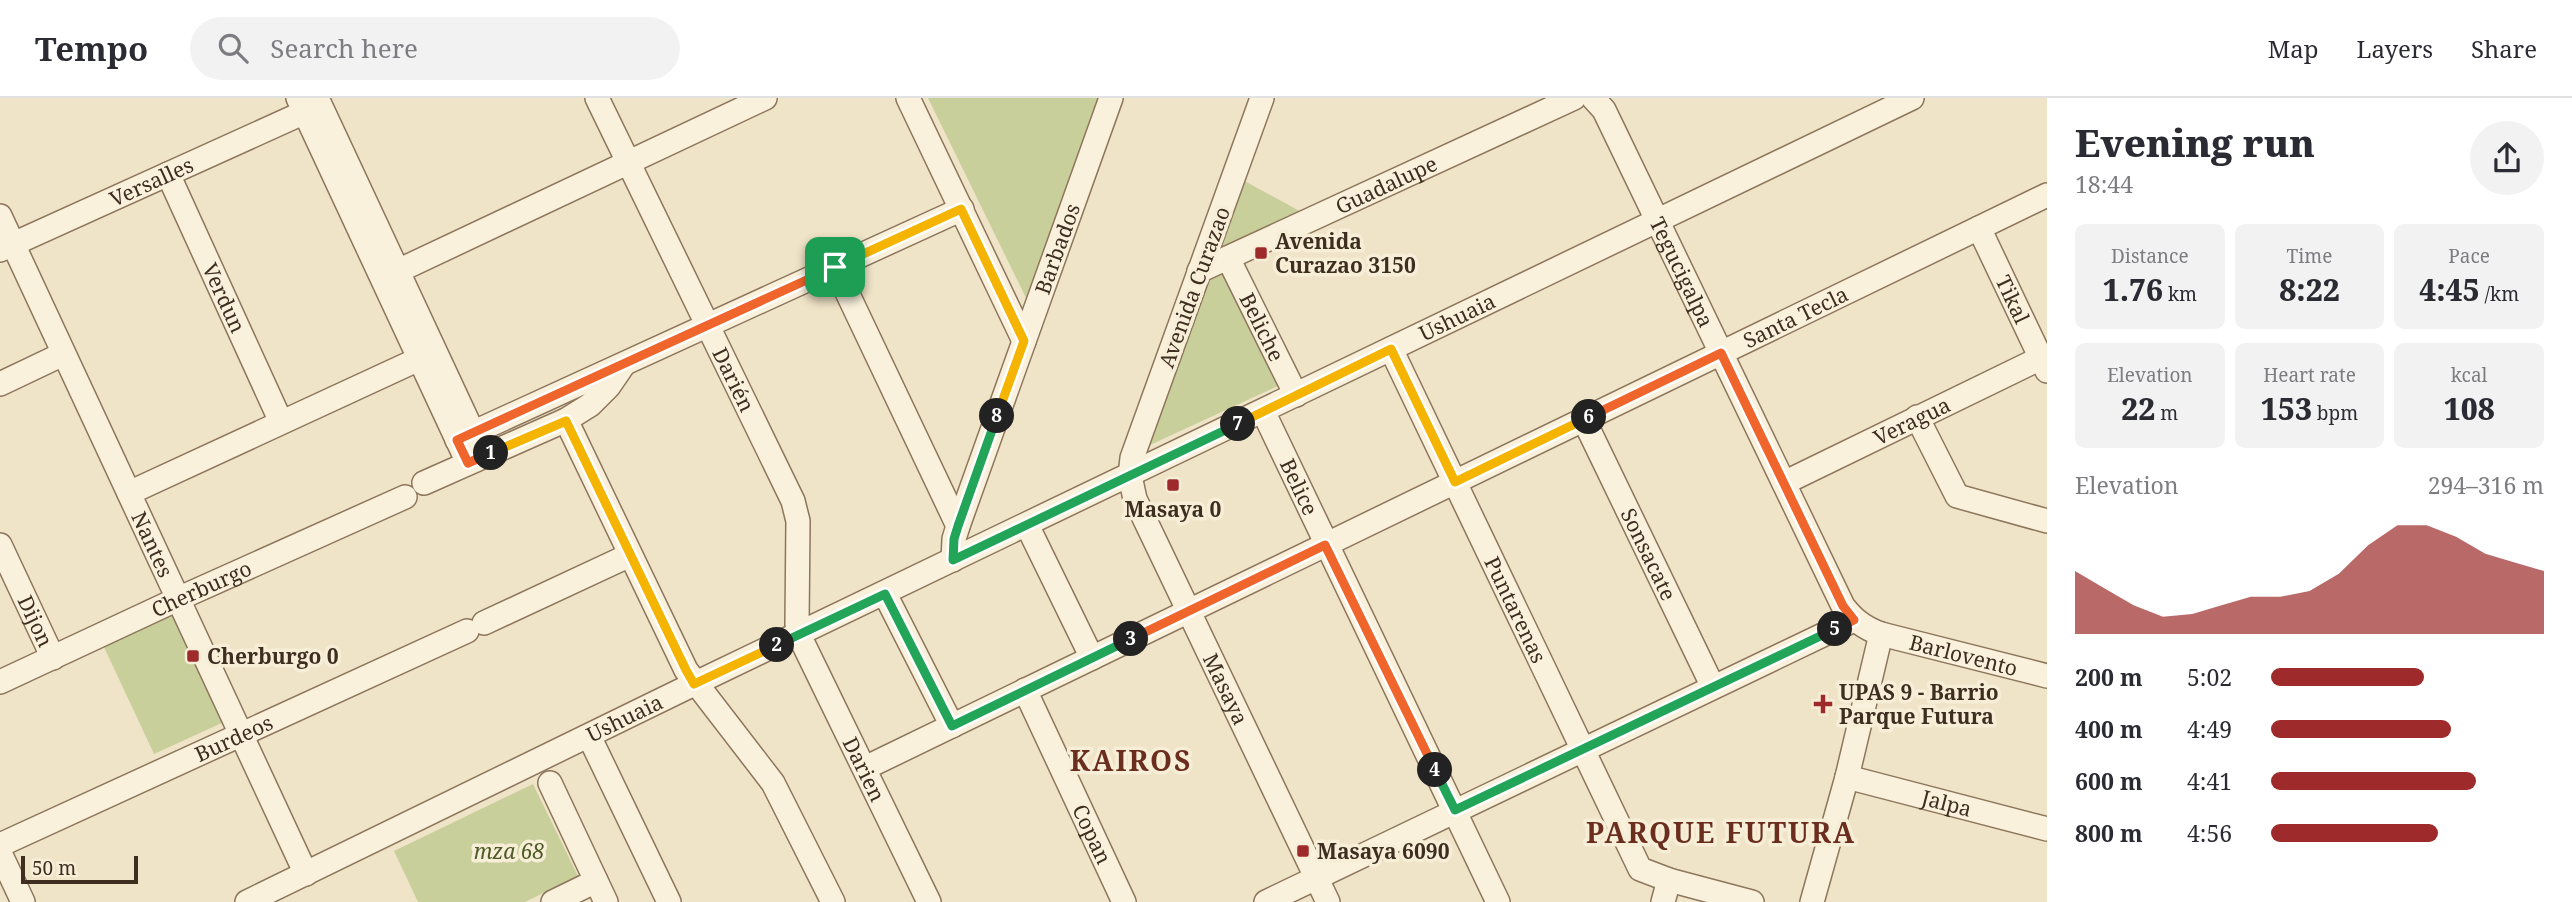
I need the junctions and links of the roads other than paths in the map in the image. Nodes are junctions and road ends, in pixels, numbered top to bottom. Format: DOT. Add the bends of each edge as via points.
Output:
graph roads {
  1 [pos="597,98"];
  2 [pos="765,98"];
  3 [pos="908,98"];
  4 [pos="1111,98"];
  5 [pos="1262,98"];
  6 [pos="1574,98"];
  7 [pos="1912,98"];
  8 [pos="315,102"];
  9 [pos="1601,102"];
  10 [pos="628,164"];
  11 [pos="168,174"];
  12 [pos="2047,195"];
  13 [pos="961,209"];
  14 [pos="0,216"];
  15 [pos="1656,219"];
  16 [pos="1979,228"];
  17 [pos="6,247"];
  18 [pos="1228,258"];
  19 [pos="835,267"];
  20 [pos="1199,271"];
  21 [pos="390,275"];
  22 [pos="707,326"];
  23 [pos="1024,341"];
  24 [pos="1391,349"];
  25 [pos="1721,353"];
  26 [pos="63,354"];
  27 [pos="419,359"];
  28 [pos="624,364"];
  29 [pos="2044,365"];
  30 [pos="0,384"];
  31 [pos="1296,395"];
  32 [pos="1263,411"];
  33 [pos="1917,417"];
  34 [pos="1584,419"];
  35 [pos="566,421"];
  36 [pos="281,422"];
  37 [pos="465,437"];
  38 [pos="476,459"];
  39 [pos="1129,476"];
  40 [pos="1455,482"];
  41 [pos="424,483"];
  42 [pos="1784,483"];
  43 [pos="129,493"];
  44 [pos="405,497"];
  45 [pos="2047,521"];
  46 [pos="1027,525"];
  47 [pos="958,526"];
  48 [pos="0,545"];
  49 [pos="1325,545"];
  50 [pos="630,555"];
  51 [pos="953,560"];
  52 [pos="885,594"];
  53 [pos="180,598"];
  54 [pos="1187,612"];
  55 [pos="1854,620"];
  56 [pos="1881,634"];
  57 [pos="799,635"];
  58 [pos="53,658"];
  59 [pos="1092,658"];
  60 [pos="2047,676"];
  61 [pos="0,682"];
  62 [pos="694,684"];
  63 [pos="1713,687"];
  64 [pos="1025,690"];
  65 [pos="952,726"];
  66 [pos="242,733"];
  67 [pos="589,736"];
  68 [pos="1584,750"];
  69 [pos="865,768"];
  70 [pos="1847,777"];
  71 [pos="550,783"];
  72 [pos="1455,810"];
  73 [pos="2047,829"];
  74 [pos="0,845"];
  75 [pos="0,853"];
  76 [pos="306,874"];
  77 [pos="1316,878"];
  78 [pos="1669,880"];
  79 [pos="601,892"];
  80 [pos="23,902"];
  81 [pos="247,902"];
  82 [pos="553,902"];
  83 [pos="669,902"];
  84 [pos="833,902"];
  85 [pos="929,902"];
  86 [pos="1124,902"];
  87 [pos="1266,902"];
  88 [pos="1328,902"];
  89 [pos="1499,902"];
  90 [pos="1663,902"];
  91 [pos="1752,902"];
  92 [pos="1812,902"];
  1 -- 10 [label="street, Darién"];
  2 -- 10 [label="street"];
  3 -- 13 [label="street"];
  4 -- 23 [label="street, Barbados"];
  5 -- 20 [label="street, Avenida Curazao"];
  6 -- 18 [label="street, Guadalupe"];
  7 -- 15 [label="street, Ushuaia"];
  8 -- 11 [label="street, Versalles"];
  8 -- 21 [label="street"];
  9 -- 15 [label="street, Tegucigalpa"];
  10 -- 21 [label="street"];
  10 -- 22 [label="street, Darién"];
  11 -- 17 [label="street, Versalles"];
  11 -- 36 [label="street, Verdun"];
  12 -- 16 [label="street, Santa Tecla"];
  13 -- 19 [label="street"];
  13 -- 23 [label="street"];
  14 -- 17 [label="street, Nantes"];
  15 -- 24 [label="street, Ushuaia"];
  15 -- 25 [label="street, Tegucigalpa"];
  16 -- 25 [label="street, Santa Tecla"];
  16 -- 29 [label="street, Tikal"];
  17 -- 26 [label="street, Nantes"];
  18 -- 20 [label="street, Guadalupe"];
  18 -- 31 [label="street, Beliche"];
  19 -- 22 [label="street"];
  19 -- 47 [label="street"];
  20 -- 39 [label="street, Avenida Curazao"];
  21 -- 27 [label="street"];
  21 -- 37 [label="street"];
  22 -- 28 [label="street"];
  22 -- 57 [label="street, Darién" via="797,512"];
  23 -- 47 [label="street, Barbados"];
  24 -- 31 [label="street, Ushuaia"];
  24 -- 40 [label="street, Puntarenas"];
  25 -- 34 [label="street, Santa Tecla"];
  25 -- 42 [label="street, Tegucigalpa"];
  26 -- 30 [label="street"];
  26 -- 43 [label="street, Nantes"];
  27 -- 36 [label="street"];
  27 -- 37 [label="street"];
  28 -- 35 [label="street" via="590,405"];
  28 -- 37 [label="street"];
  29 -- 33 [label="street, Veragua"];
  31 -- 32 [label="street, Ushuaia"];
  32 -- 39 [label="street, Ushuaia"];
  32 -- 49 [label="street, Belice"];
  33 -- 42 [label="street, Veragua"];
  33 -- 45 [label="street" via="1957,496"];
  34 -- 40 [label="street, Santa Tecla"];
  34 -- 63 [label="street, Sonsacate"];
  35 -- 38 [label="street"];
  35 -- 50 [label="street"];
  36 -- 43 [label="street"];
  37 -- 38 [label="street"];
  38 -- 41 [label="street"];
  39 -- 46 [label="street, Ushuaia"];
  39 -- 54 [label="street, Masaya" via="1135,499"];
  40 -- 49 [label="street, Santa Tecla"];
  40 -- 68 [label="street, Puntarenas"];
  42 -- 55 [label="street, Tegucigalpa"];
  43 -- 53 [label="street, Nantes"];
  44 -- 53 [label="street, Cherburgo"];
  46 -- 51 [label="street, Ushuaia"];
  46 -- 59 [label="street"];
  47 -- 51 [label="street, Barbados"];
  48 -- 58 [label="street, Dijon"];
  49 -- 54 [label="street, Santa Tecla"];
  49 -- 72 [label="street, Belice"];
  50 -- 62 [label="street"];
  50 -- 66 [label="street, Burdeos"];
  51 -- 52 [label="street, Ushuaia"];
  52 -- 57 [label="street, Ushuaia"];
  52 -- 65 [label="street"];
  53 -- 58 [label="street, Cherburgo"];
  53 -- 66 [label="street, Nantes"];
  54 -- 59 [label="street, Santa Tecla"];
  54 -- 77 [label="street, Masaya"];
  55 -- 56 [label="street, Barlovento"];
  55 -- 63 [label="street"];
  56 -- 60 [label="street, Barlovento"];
  56 -- 70 [label="street"];
  57 -- 62 [label="street, Ushuaia"];
  57 -- 69 [label="street, Darien"];
  58 -- 61 [label="street, Cherburgo"];
  59 -- 64 [label="street, Santa Tecla"];
  62 -- 67 [label="street, Ushuaia"];
  62 -- 84 [label="street" via="773,783"];
  63 -- 68 [label="street"];
  64 -- 65 [label="street, Santa Tecla"];
  64 -- 86 [label="street, Copan"];
  65 -- 69 [label="street, Santa Tecla"];
  66 -- 74 [label="street, Burdeos"];
  66 -- 76 [label="street, Nantes"];
  67 -- 76 [label="street, Ushuaia"];
  67 -- 83 [label="street"];
  68 -- 72 [label="street"];
  68 -- 78 [label="street, Puntarenas" via="1640,869"];
  69 -- 85 [label="street, Darien"];
  70 -- 73 [label="street, Jalpa"];
  70 -- 92 [label="street"];
  71 -- 79 [label="street"];
  72 -- 77 [label="street"];
  72 -- 89 [label="street, Belice"];
  75 -- 80 [label="street"];
  76 -- 81 [label="street, Ushuaia"];
  77 -- 87 [label="street"];
  77 -- 88 [label="street, Masaya"];
  78 -- 90 [label="street"];
  78 -- 91 [label="street"];
  79 -- 82 [label="street"];
}
